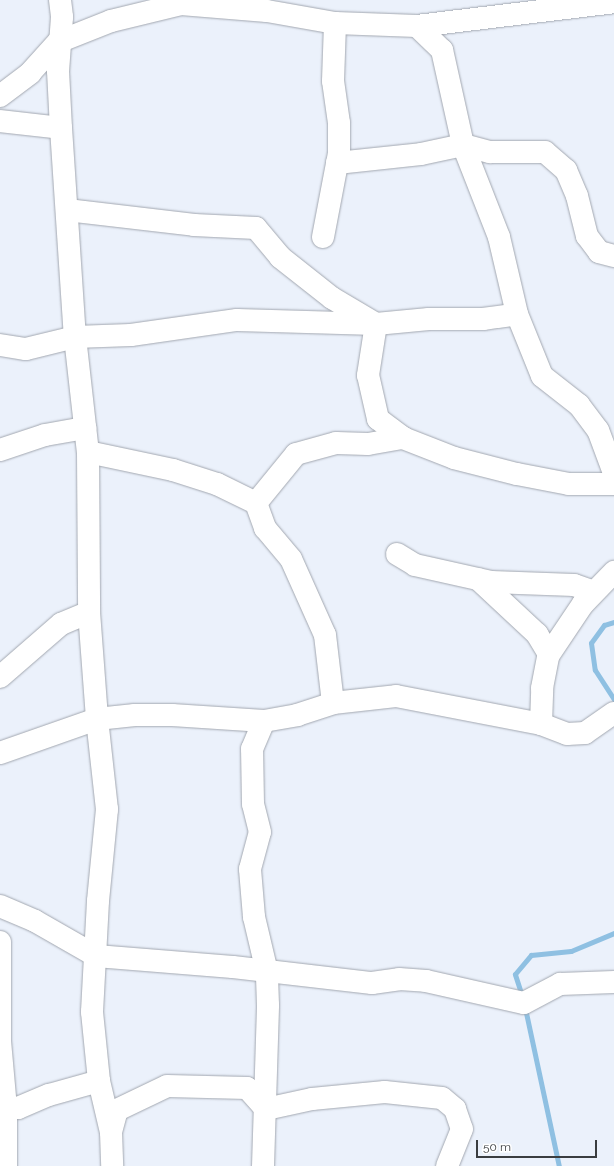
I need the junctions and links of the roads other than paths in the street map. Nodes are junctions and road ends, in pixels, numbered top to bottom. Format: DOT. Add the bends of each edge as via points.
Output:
graph roads {
  1 [pos="60,0"];
  2 [pos="178,2"];
  3 [pos="614,2"];
  4 [pos="336,23"];
  5 [pos="417,26"];
  6 [pos="58,42"];
  7 [pos="0,96"];
  8 [pos="0,121"];
  9 [pos="61,128"];
  10 [pos="463,145"];
  11 [pos="337,163"];
  12 [pos="67,210"];
  13 [pos="323,237"];
  14 [pos="614,256"];
  15 [pos="517,314"];
  16 [pos="376,324"];
  17 [pos="76,337"];
  18 [pos="0,345"];
  19 [pos="85,428"];
  20 [pos="403,438"];
  21 [pos="0,450"];
  22 [pos="88,452"];
  23 [pos="614,473"];
  24 [pos="614,484"];
  25 [pos="256,503"];
  26 [pos="397,554"];
  27 [pos="614,572"];
  28 [pos="478,579"];
  29 [pos="594,592"];
  30 [pos="89,612"];
  31 [pos="549,654"];
  32 [pos="0,677"];
  33 [pos="332,703"];
  34 [pos="614,713"];
  35 [pos="97,719"];
  36 [pos="264,721"];
  37 [pos="541,724"];
  38 [pos="0,753"];
  39 [pos="0,906"];
  40 [pos="0,942"];
  41 [pos="96,956"];
  42 [pos="267,972"];
  43 [pos="614,982"];
  44 [pos="99,1081"];
  45 [pos="6,1108"];
  46 [pos="266,1109"];
  47 [pos="111,1132"];
  48 [pos="6,1166"];
  49 [pos="112,1166"];
  50 [pos="263,1166"];
  51 [pos="447,1166"];
  1 -- 6 [label="street" via="61,24"];
  2 -- 4 [label="street" via="267,11"];
  2 -- 6 [label="street" via="111,20"];
  3 -- 5 [label="street"];
  4 -- 5 [label="street"];
  4 -- 11 [label="street" via="332,81 339,123"];
  5 -- 10 [label="street" via="442,50"];
  6 -- 7 [label="street" via="30,73"];
  6 -- 9 [label="street"];
  8 -- 9 [label="street"];
  9 -- 12 [label="street"];
  10 -- 11 [label="street" via="421,154"];
  10 -- 14 [label="street" via="490,152 545,152 566,170 577,196 588,236 599,252"];
  10 -- 15 [label="street" via="499,237"];
  11 -- 13 [label="street"];
  12 -- 16 [label="street" via="194,225 256,228 280,257 332,298"];
  12 -- 17 [label="street"];
  15 -- 16 [label="street" via="483,319 429,319"];
  15 -- 23 [label="street" via="542,376 579,405 598,430"];
  16 -- 17 [label="street" via="237,320 131,335"];
  16 -- 20 [label="street" via="368,374 378,419"];
  17 -- 18 [label="street" via="26,349"];
  17 -- 19 [label="street"];
  19 -- 21 [label="street" via="45,435"];
  19 -- 22 [label="street"];
  20 -- 24 [label="street" via="454,458 517,474 569,484"];
  20 -- 25 [label="street" via="368,444 336,443 296,454"];
  22 -- 25 [label="street" via="174,470 217,484"];
  22 -- 30 [label="street"];
  25 -- 33 [label="street" via="264,528 290,559 325,634"];
  26 -- 28 [label="street" via="415,565"];
  27 -- 29 [label="street"];
  28 -- 29 [label="street" via="491,582 574,585"];
  28 -- 31 [label="street" via="537,634"];
  29 -- 31 [label="street"];
  30 -- 32 [label="street" via="61,624"];
  30 -- 35 [label="street"];
  31 -- 37 [label="street" via="542,688"];
  33 -- 36 [label="street" via="297,715"];
  33 -- 37 [label="street" via="396,696"];
  34 -- 37 [label="street" via="584,733 567,734"];
  35 -- 36 [label="street" via="172,715"];
  35 -- 38 [label="street"];
  35 -- 41 [label="street" via="107,809 98,902"];
  36 -- 42 [label="street" via="252,749 253,804 260,832 250,869 254,917"];
  39 -- 41 [label="street" via="35,921"];
  40 -- 45 [label="street" via="0,1041"];
  41 -- 42 [label="street"];
  41 -- 44 [label="street" via="92,1012"];
  42 -- 43 [label="street" via="372,983 400,979 426,981 524,1003 560,984"];
  42 -- 46 [label="street"];
  44 -- 45 [label="street" via="50,1094 18,1108"];
  44 -- 47 [label="street"];
  45 -- 48 [label="street"];
  46 -- 47 [label="street" via="247,1088 167,1086 117,1110"];
  46 -- 50 [label="street"];
  46 -- 51 [label="street" via="312,1099 385,1092 442,1098 456,1110 462,1129"];
  47 -- 49 [label="street"];
}
